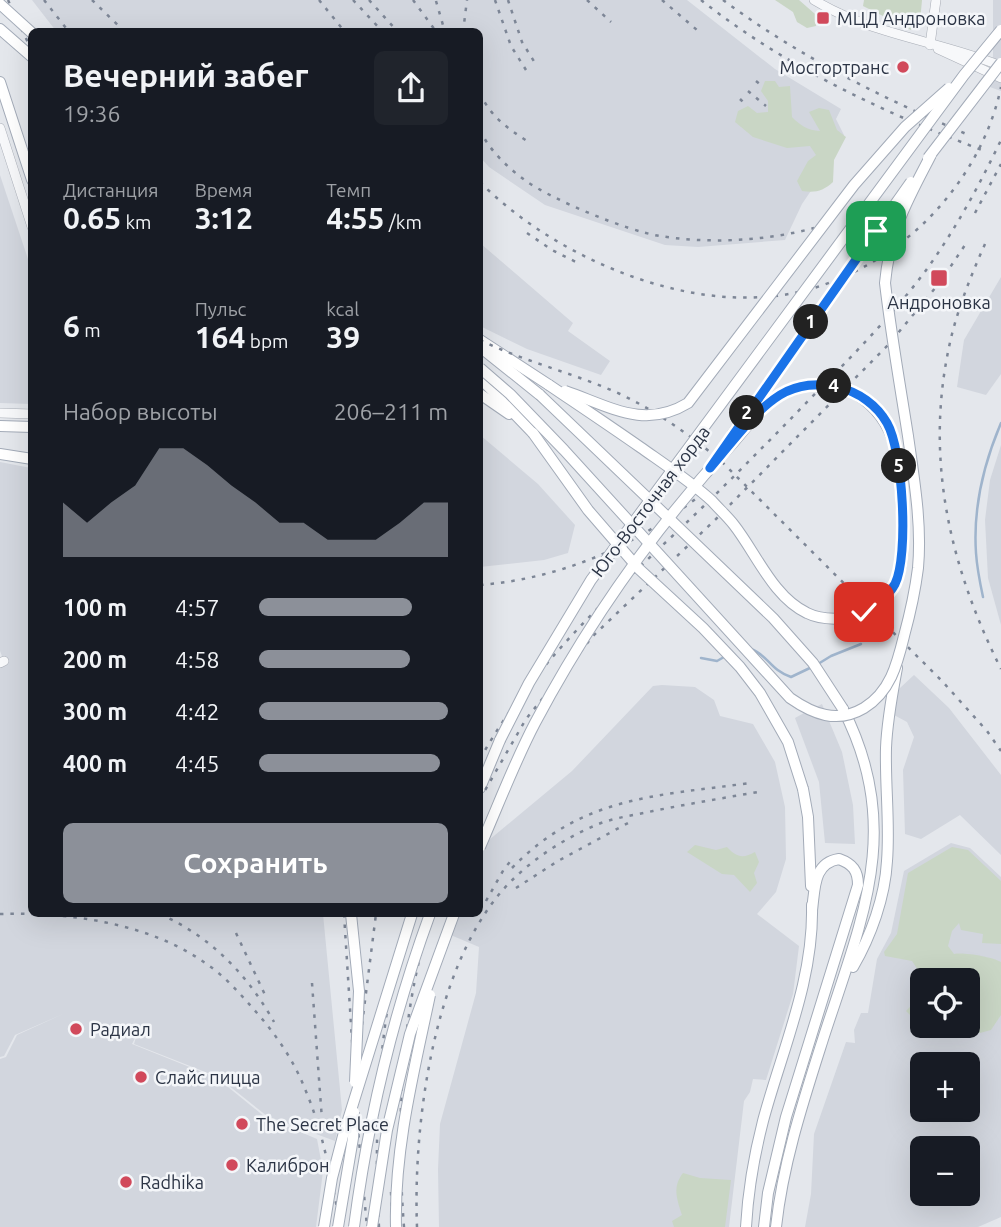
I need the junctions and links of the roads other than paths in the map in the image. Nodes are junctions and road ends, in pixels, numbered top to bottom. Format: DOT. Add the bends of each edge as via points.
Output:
graph roads {
  1 [pos="814,0"];
  2 [pos="936,0"];
  3 [pos="0,5"];
  4 [pos="0,29"];
  5 [pos="28,30"];
  6 [pos="1001,30"];
  7 [pos="930,45"];
  8 [pos="28,54"];
  9 [pos="1001,64"];
  10 [pos="964,75"];
  11 [pos="1001,78"];
  12 [pos="0,82"];
  13 [pos="0,128"];
  14 [pos="931,155"];
  15 [pos="28,168"];
  16 [pos="28,215"];
  17 [pos="483,342"];
  18 [pos="483,350"];
  19 [pos="483,371"];
  20 [pos="483,381"];
  21 [pos="550,385"];
  22 [pos="483,396"];
  23 [pos="0,413"];
  24 [pos="28,414"];
  25 [pos="0,426"];
  26 [pos="28,427"];
  27 [pos="533,433"];
  28 [pos="1,454"];
  29 [pos="28,457"];
  30 [pos="710,468"];
  31 [pos="897,666"];
  32 [pos="500,740"];
  33 [pos="483,765"];
  34 [pos="483,781"];
  35 [pos="483,840"];
  36 [pos="812,910"];
  37 [pos="351,917"];
  38 [pos="411,917"];
  39 [pos="429,917"];
  40 [pos="453,917"];
  41 [pos="440,951"];
  42 [pos="841,987"];
  43 [pos="824,1036"];
  44 [pos="786,1117"];
  45 [pos="324,1227"];
  46 [pos="338,1227"];
  47 [pos="354,1227"];
  48 [pos="372,1227"];
  49 [pos="396,1227"];
  50 [pos="746,1227"];
  51 [pos="764,1227"];
  52 [pos="776,1227"];
  1 -- 7 [label="street" via="848,17"];
  2 -- 7 [label="street"];
  3 -- 5 [label="main road, bridge"];
  4 -- 8 [label="main road"];
  6 -- 10 [label="main road, Юго-Восточная хорда, bridge"];
  7 -- 9 [label="street"];
  7 -- 11 [label="street"];
  9 -- 14 [label="main road, Юго-Восточная хорда, bridge"];
  10 -- 21 [label="main road, bridge" via="905,127 854,185 688,404 663,415 637,416"];
  10 -- 32 [label="main road, Юго-Восточная хорда, bridge" via="591,580"];
  12 -- 15 [label="main road"];
  13 -- 16 [label="street"];
  14 -- 30 [label="main road, Юго-Восточная хорда, bridge"];
  14 -- 31 [label="main road, bridge" via="896,225 885,283 919,533 913,602"];
  17 -- 21 [label="main road"];
  18 -- 42 [label="main road, bridge" via="599,449 773,618 813,663 843,709 868,776 875,840 865,907"];
  19 -- 31 [label="main road, bridge" via="564,450 790,698 807,710 843,716 876,701"];
  20 -- 27 [label="main road"];
  21 -- 30 [label="main road, bridge" via="708,498 733,523 777,586 808,614 829,618 864,612 893,587 901,570 903,544 900,475 887,422 868,402 845,388 821,384 781,394"];
  22 -- 27 [label="main road"];
  23 -- 24 [label="street"];
  25 -- 26 [label="main road"];
  27 -- 36 [label="main road, bridge" via="588,510 639,569 703,628 760,693 788,742 803,789"];
  28 -- 29 [label="main road"];
  30 -- 35 [label="main road, bridge" via="602,610 534,724"];
  31 -- 42 [label="main road" via="886,747 887,861 879,905 863,951"];
  32 -- 33 [label="main road"];
  32 -- 34 [label="main road, Юго-Восточная хорда"];
  36 -- 44 [label="main road" via="820,868 839,859 852,866 858,885"];
  36 -- 50 [label="main road" via="801,993 763,1120"];
  37 -- 46 [label="main road, bridge" via="359,991 353,1138"];
  38 -- 45 [label="main road, bridge" via="343,1136"];
  39 -- 47 [label="main road, bridge" via="382,1073"];
  40 -- 41 [label="main road, bridge"];
  41 -- 48 [label="main road, bridge" via="410,1034 387,1130"];
  41 -- 49 [label="main road, bridge" via="402,1142"];
  42 -- 43 [label="main road"];
  43 -- 44 [label="main road"];
  43 -- 52 [label="main road" via="789,1153"];
  44 -- 51 [label="main road"];
}
